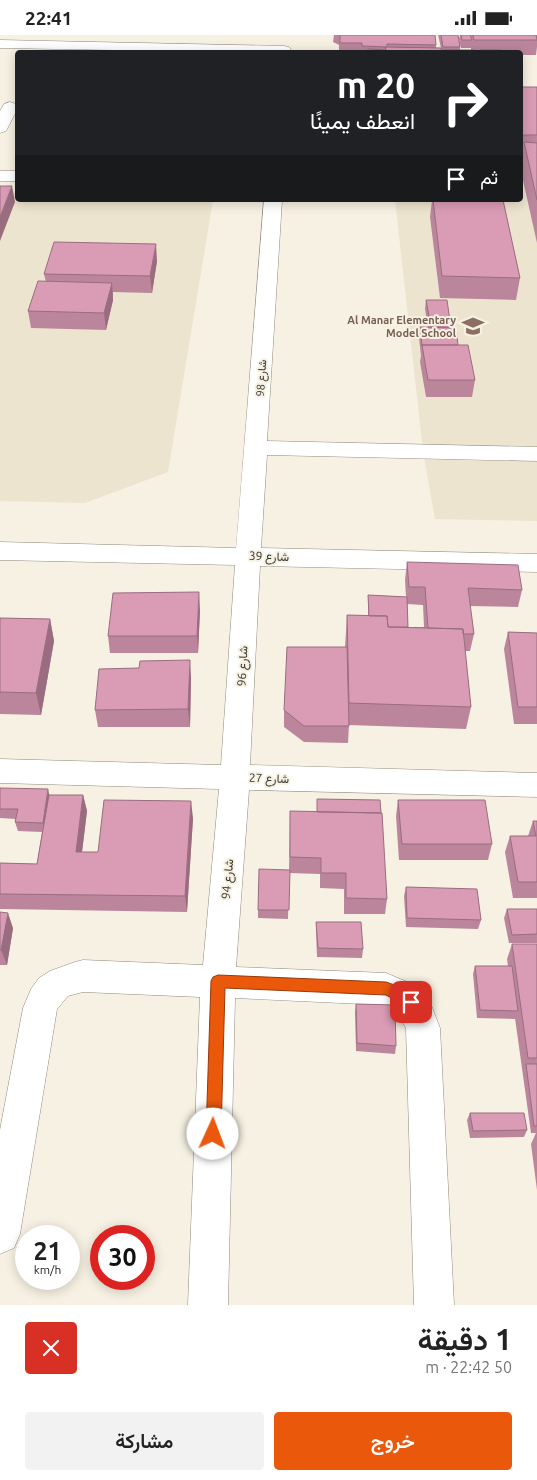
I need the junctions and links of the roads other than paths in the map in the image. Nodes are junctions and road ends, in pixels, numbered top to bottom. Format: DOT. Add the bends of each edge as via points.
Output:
graph roads {
  1 [pos="285,35"];
  2 [pos="0,44"];
  3 [pos="243,50"];
  4 [pos="284,50"];
  5 [pos="10,107"];
  6 [pos="0,128"];
  7 [pos="0,175"];
  8 [pos="15,176"];
  9 [pos="273,202"];
  10 [pos="256,448"];
  11 [pos="537,453"];
  12 [pos="0,551"];
  13 [pos="248,555"];
  14 [pos="537,563"];
  15 [pos="0,771"];
  16 [pos="235,777"];
  17 [pos="537,785"];
  18 [pos="218,981"];
  19 [pos="0,1234"];
  20 [pos="208,1305"];
  21 [pos="434,1305"];
  1 -- 4 [label="street"];
  2 -- 3 [label="street"];
  5 -- 6 [label="street"];
  7 -- 8 [label="street"];
  9 -- 10 [label="street, شارع 98"];
  10 -- 11 [label="street"];
  10 -- 13 [label="street, شارع 98"];
  12 -- 13 [label="street, شارع 39"];
  13 -- 14 [label="street, شارع 39"];
  13 -- 16 [label="street, شارع 96"];
  15 -- 16 [label="street, شارع 27"];
  16 -- 17 [label="street, شارع 27"];
  16 -- 18 [label="street, شارع 94"];
  18 -- 19 [label="street" via="83,976 68,978 45,995"];
  18 -- 20 [label="street, شارع 94"];
  18 -- 21 [label="street" via="386,989 411,1002 420,1014"];
}
